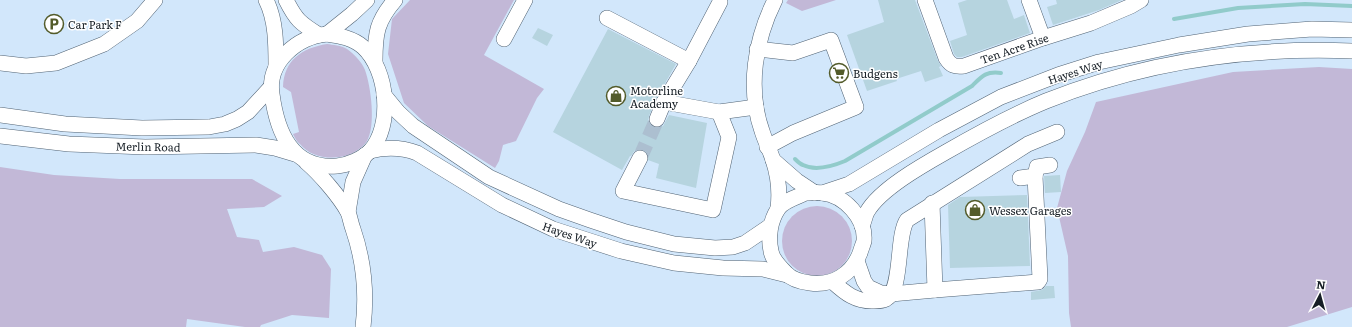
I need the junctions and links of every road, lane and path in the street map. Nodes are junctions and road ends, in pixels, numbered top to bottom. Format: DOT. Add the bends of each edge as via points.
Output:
graph roads {
  1 [pos="155,0"];
  2 [pos="266,0"];
  3 [pos="286,0"];
  4 [pos="366,0"];
  5 [pos="395,0"];
  6 [pos="525,0"];
  7 [pos="925,0"];
  8 [pos="1029,0"];
  9 [pos="1141,0"];
  10 [pos="773,1"];
  11 [pos="720,2"];
  12 [pos="607,18"];
  13 [pos="1352,30"];
  14 [pos="323,34"];
  15 [pos="1043,38"];
  16 [pos="504,40"];
  17 [pos="757,49"];
  18 [pos="1352,51"];
  19 [pos="374,61"];
  20 [pos="689,61"];
  21 [pos="0,63"];
  22 [pos="276,66"];
  23 [pos="271,87"];
  24 [pos="384,95"];
  25 [pos="664,102"];
  26 [pos="756,107"];
  27 [pos="719,112"];
  28 [pos="0,114"];
  29 [pos="658,119"];
  30 [pos="1057,132"];
  31 [pos="0,136"];
  32 [pos="367,153"];
  33 [pos="770,154"];
  34 [pos="300,157"];
  35 [pos="640,158"];
  36 [pos="1050,165"];
  37 [pos="819,193"];
  38 [pos="932,203"];
  39 [pos="778,208"];
  40 [pos="348,212"];
  41 [pos="770,226"];
  42 [pos="862,226"];
  43 [pos="857,261"];
  44 [pos="787,275"];
  45 [pos="833,282"];
  46 [pos="935,290"];
  47 [pos="891,294"];
  48 [pos="363,327"];
  1 -- 21 [label="street" via="137,21 104,44 56,62 26,66"];
  2 -- 22 [label="street" via="275,34"];
  3 -- 14 [label="street" via="295,16 306,26"];
  4 -- 14 [label="street" via="352,14"];
  5 -- 19 [label="street" via="381,19 377,30"];
  6 -- 16 [label="street"];
  7 -- 15 [label="street, Ten Acre Rise" via="946,58 950,64 957,67"];
  8 -- 15 [label="street"];
  9 -- 15 [label="street, Ten Acre Rise" via="1091,23"];
  10 -- 17 [label="street"];
  11 -- 20 [label="street"];
  12 -- 20 [label="street"];
  13 -- 37 [label="street, Hayes Way" via="1312,29 1248,34 1099,62 1001,97 939,130 849,184"];
  14 -- 19 [label="street" via="356,42"];
  14 -- 22 [label="street" via="307,39 288,51"];
  17 -- 26 [label="street"];
  17 -- 33 [label="street" via="793,53 831,40 856,108 793,133"];
  18 -- 42 [label="street, Hayes Way" via="1251,52 1179,62 1110,79 1046,101 986,129 928,162 879,198 867,212"];
  19 -- 24 [label="street"];
  20 -- 25 [label="street"];
  22 -- 23 [label="street"];
  23 -- 28 [label="street, Merlin Road" via="248,112 225,124 209,127 142,128 72,124"];
  23 -- 34 [label="street" via="279,127"];
  24 -- 32 [label="street" via="382,130"];
  24 -- 41 [label="street, Hayes Way" via="413,126 490,177 559,209 590,220 674,244 715,248 745,243"];
  25 -- 27 [label="street"];
  25 -- 29 [label="street"];
  26 -- 27 [label="street"];
  26 -- 33 [label="street"];
  27 -- 35 [label="street" via="729,137 713,210 623,191"];
  30 -- 38 [label="street" via="1028,144"];
  31 -- 34 [label="street, Merlin Road" via="84,145 256,145 275,148"];
  32 -- 34 [label="street" via="340,166 317,164"];
  32 -- 40 [label="street" via="353,182"];
  32 -- 44 [label="street, Hayes Way" via="388,148 413,152 502,205 553,229 620,251 674,263 763,269"];
  33 -- 37 [label="street" via="797,181"];
  33 -- 39 [label="street" via="779,190"];
  34 -- 40 [label="street" via="316,171"];
  36 -- 46 [label="street" via="1037,166 1027,177 1039,281"];
  37 -- 39 [label="street" via="806,193"];
  37 -- 42 [label="street" via="842,201 854,211"];
  38 -- 46 [label="street"];
  38 -- 47 [label="street" via="904,224 897,276"];
  39 -- 41 [label="street"];
  40 -- 48 [label="street" via="364,279"];
  41 -- 44 [label="street" via="771,251"];
  42 -- 43 [label="street" via="864,241"];
  43 -- 45 [label="street" via="842,278"];
  43 -- 47 [label="street" via="868,287"];
  44 -- 45 [label="street" via="800,282"];
  45 -- 47 [label="street" via="854,298 863,300 885,300"];
  46 -- 47 [label="street"];
}
